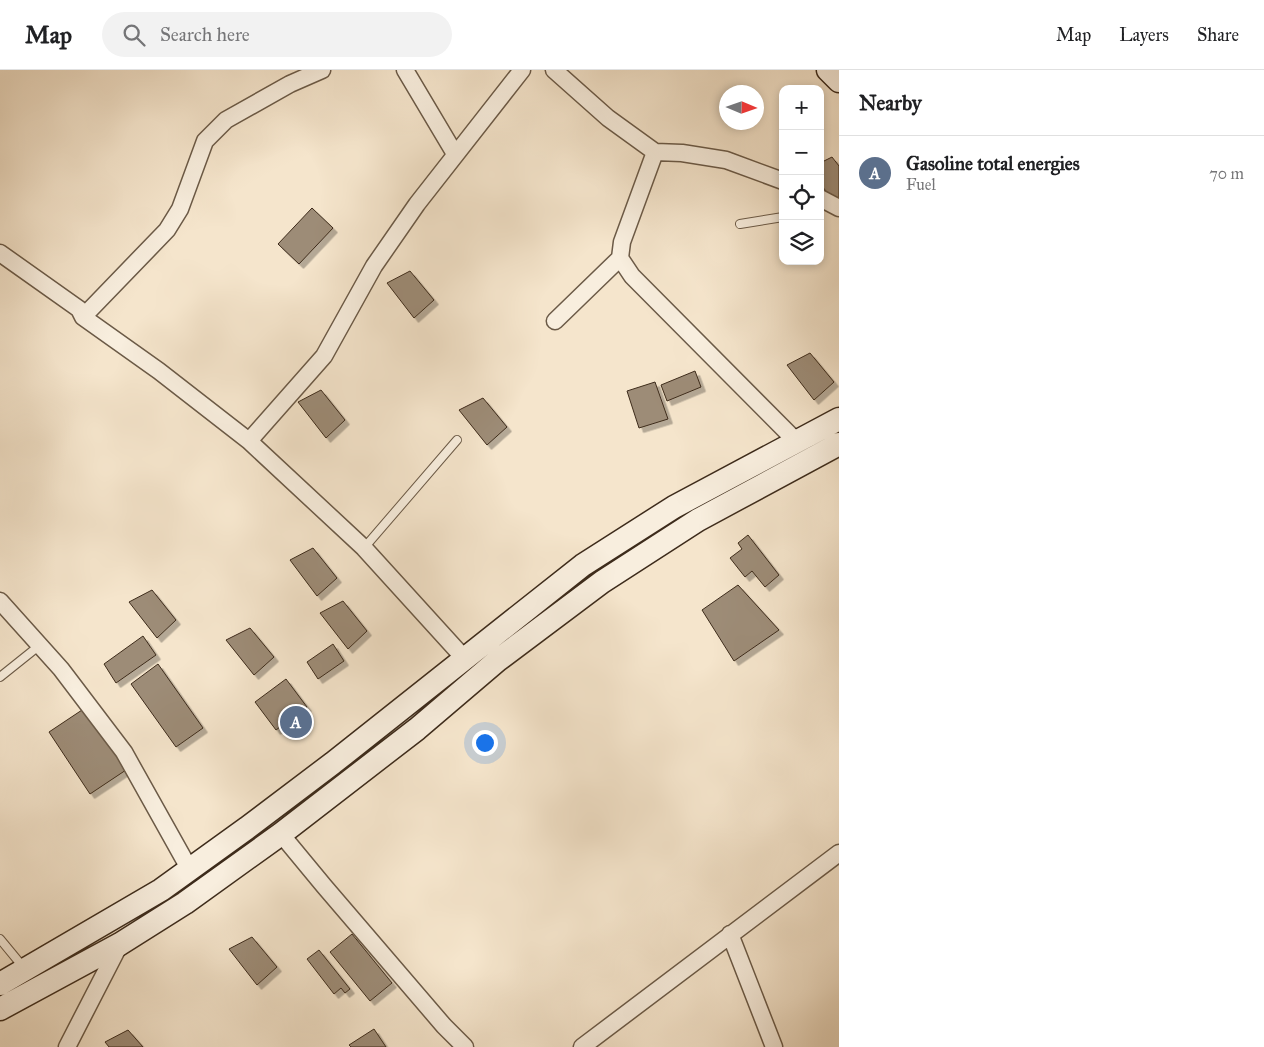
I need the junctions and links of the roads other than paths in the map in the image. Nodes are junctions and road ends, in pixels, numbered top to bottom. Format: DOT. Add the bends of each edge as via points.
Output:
graph roads {
  1 [pos="322,70"];
  2 [pos="405,70"];
  3 [pos="522,70"];
  4 [pos="554,70"];
  5 [pos="828,70"];
  6 [pos="839,81"];
  7 [pos="655,152"];
  8 [pos="455,154"];
  9 [pos="779,180"];
  10 [pos="824,200"];
  11 [pos="839,208"];
  12 [pos="779,218"];
  13 [pos="740,224"];
  14 [pos="0,253"];
  15 [pos="620,258"];
  16 [pos="83,317"];
  17 [pos="555,321"];
  18 [pos="839,419"];
  19 [pos="457,440"];
  20 [pos="249,441"];
  21 [pos="797,442"];
  22 [pos="839,444"];
  23 [pos="364,548"];
  24 [pos="0,601"];
  25 [pos="40,644"];
  26 [pos="464,658"];
  27 [pos="0,676"];
  28 [pos="281,834"];
  29 [pos="839,853"];
  30 [pos="190,870"];
  31 [pos="730,934"];
  32 [pos="0,939"];
  33 [pos="120,944"];
  34 [pos="25,970"];
  35 [pos="0,984"];
  36 [pos="0,1009"];
  37 [pos="67,1047"];
  38 [pos="465,1047"];
  39 [pos="582,1047"];
  40 [pos="774,1047"];
  1 -- 16 [label="street" via="226,120 205,141 180,209 167,230"];
  2 -- 8 [label="street"];
  3 -- 8 [label="street"];
  4 -- 7 [label="street" via="608,118"];
  5 -- 6 [label="main road"];
  7 -- 9 [label="street" via="682,152 726,160"];
  7 -- 15 [label="street" via="622,242"];
  8 -- 20 [label="street" via="374,266 324,356"];
  10 -- 11 [label="street"];
  12 -- 13 [label="lane"];
  14 -- 16 [label="street" via="78,309"];
  15 -- 17 [label="street"];
  15 -- 21 [label="street" via="632,276"];
  16 -- 20 [label="street"];
  18 -- 21 [label="main road"];
  19 -- 23 [label="lane"];
  20 -- 23 [label="street"];
  21 -- 26 [label="main road" via="674,507 584,565"];
  22 -- 28 [label="main road" via="698,520 602,582 498,660 417,729"];
  23 -- 26 [label="street"];
  24 -- 25 [label="street"];
  25 -- 27 [label="lane"];
  25 -- 30 [label="street" via="124,752"];
  26 -- 30 [label="main road" via="325,769"];
  28 -- 33 [label="main road" via="185,903"];
  28 -- 38 [label="street"];
  29 -- 31 [label="street"];
  30 -- 34 [label="main road"];
  31 -- 39 [label="street"];
  31 -- 40 [label="street"];
  32 -- 34 [label="lane"];
  33 -- 36 [label="main road"];
  33 -- 37 [label="street"];
  34 -- 35 [label="main road"];
}
